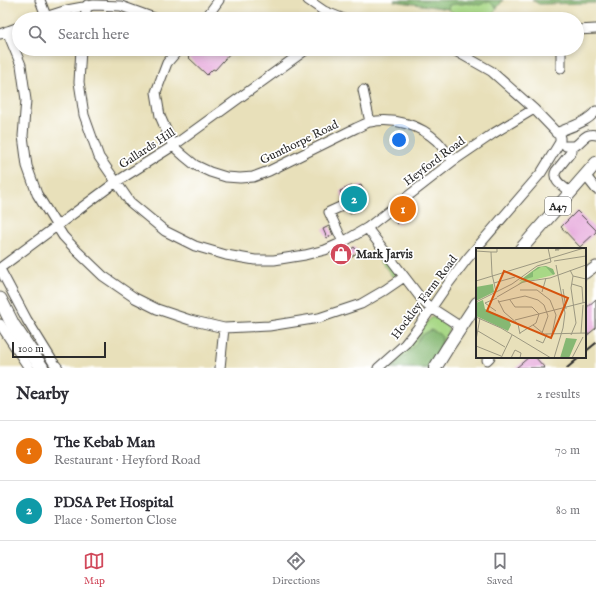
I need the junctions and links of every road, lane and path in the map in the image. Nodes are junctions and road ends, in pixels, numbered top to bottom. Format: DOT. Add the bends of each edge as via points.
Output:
graph roads {
  1 [pos="40,0"];
  2 [pos="219,0"];
  3 [pos="308,0"];
  4 [pos="87,6"];
  5 [pos="42,12"];
  6 [pos="61,12"];
  7 [pos="86,12"];
  8 [pos="138,12"];
  9 [pos="210,12"];
  10 [pos="326,12"];
  11 [pos="596,29"];
  12 [pos="584,30"];
  13 [pos="4,33"];
  14 [pos="12,48"];
  15 [pos="16,56"];
  16 [pos="81,56"];
  17 [pos="173,56"];
  18 [pos="297,56"];
  19 [pos="464,56"];
  20 [pos="561,56"];
  21 [pos="562,68"];
  22 [pos="363,90"];
  23 [pos="534,109"];
  24 [pos="596,111"];
  25 [pos="370,122"];
  26 [pos="556,133"];
  27 [pos="596,135"];
  28 [pos="560,142"];
  29 [pos="173,146"];
  30 [pos="572,147"];
  31 [pos="453,161"];
  32 [pos="596,163"];
  33 [pos="585,175"];
  34 [pos="116,182"];
  35 [pos="596,189"];
  36 [pos="570,192"];
  37 [pos="340,207"];
  38 [pos="57,226"];
  39 [pos="366,228"];
  40 [pos="343,242"];
  41 [pos="476,248"];
  42 [pos="522,248"];
  43 [pos="476,249"];
  44 [pos="596,266"];
  45 [pos="1,270"];
  46 [pos="586,273"];
  47 [pos="404,277"];
  48 [pos="0,299"];
  49 [pos="476,304"];
  50 [pos="432,308"];
  51 [pos="0,324"];
  52 [pos="461,327"];
  53 [pos="224,328"];
  54 [pos="29,368"];
  55 [pos="42,368"];
  56 [pos="58,368"];
  57 [pos="220,368"];
  58 [pos="378,368"];
  59 [pos="435,368"];
  1 -- 5 [label="street"];
  2 -- 9 [label="street"];
  3 -- 10 [label="street"];
  4 -- 6 [label="street"];
  4 -- 7 [label="street"];
  4 -- 8 [label="street" via="121,6"];
  11 -- 12 [label="street"];
  13 -- 14 [label="street"];
  15 -- 38 [label="street" via="21,65 26,100 23,136 27,166 37,194"];
  16 -- 34 [label="street, Heyford Road" via="79,82 84,116 99,157"];
  17 -- 29 [label="street" via="167,63 156,92 160,116"];
  18 -- 29 [label="street, Gallards Hill"];
  19 -- 23 [label="street" via="491,71"];
  20 -- 21 [label="street"];
  22 -- 25 [label="street"];
  23 -- 26 [label="street"];
  23 -- 31 [label="street, Heyford Road"];
  24 -- 26 [label="street" via="586,120"];
  25 -- 29 [label="street, Gunthorpe Road" via="269,172 240,178 226,177 195,165"];
  25 -- 31 [label="street, Gunthorpe Road" via="404,123 417,128 438,142"];
  26 -- 28 [label="street"];
  27 -- 30 [label="street" via="586,135"];
  28 -- 30 [label="street"];
  28 -- 41 [label="street, Hockley Farm Road" via="541,173"];
  29 -- 34 [label="street, Gallards Hill"];
  30 -- 36 [label="street" via="572,151 554,176"];
  31 -- 39 [label="street, Heyford Road"];
  32 -- 33 [label="main road, A47"];
  33 -- 35 [label="street"];
  33 -- 36 [label="main road, A47"];
  34 -- 38 [label="street, Gallards Hill"];
  34 -- 40 [label="street, Heyford Road" via="130,202 165,231 195,246 220,254 255,260 274,260 325,250"];
  36 -- 42 [label="main road, A47"];
  37 -- 40 [label="street" via="329,212"];
  38 -- 45 [label="street, Gallards Hill"];
  38 -- 53 [label="street" via="63,236 103,276 135,298 157,309"];
  39 -- 40 [label="street, Heyford Road"];
  39 -- 47 [label="street"];
  43 -- 50 [label="street, Hockley Farm Road"];
  44 -- 46 [label="street"];
  45 -- 56 [label="street" via="27,320"];
  47 -- 50 [label="street" via="422,301"];
  47 -- 53 [label="street" via="360,304 320,318 270,326"];
  48 -- 55 [label="highway" via="13,325"];
  49 -- 52 [label="main road"];
  50 -- 52 [label="street"];
  50 -- 58 [label="street, Hockley Farm Road" via="405,344"];
  51 -- 54 [label="street"];
  52 -- 59 [label="main road"];
  53 -- 57 [label="street"];
}
